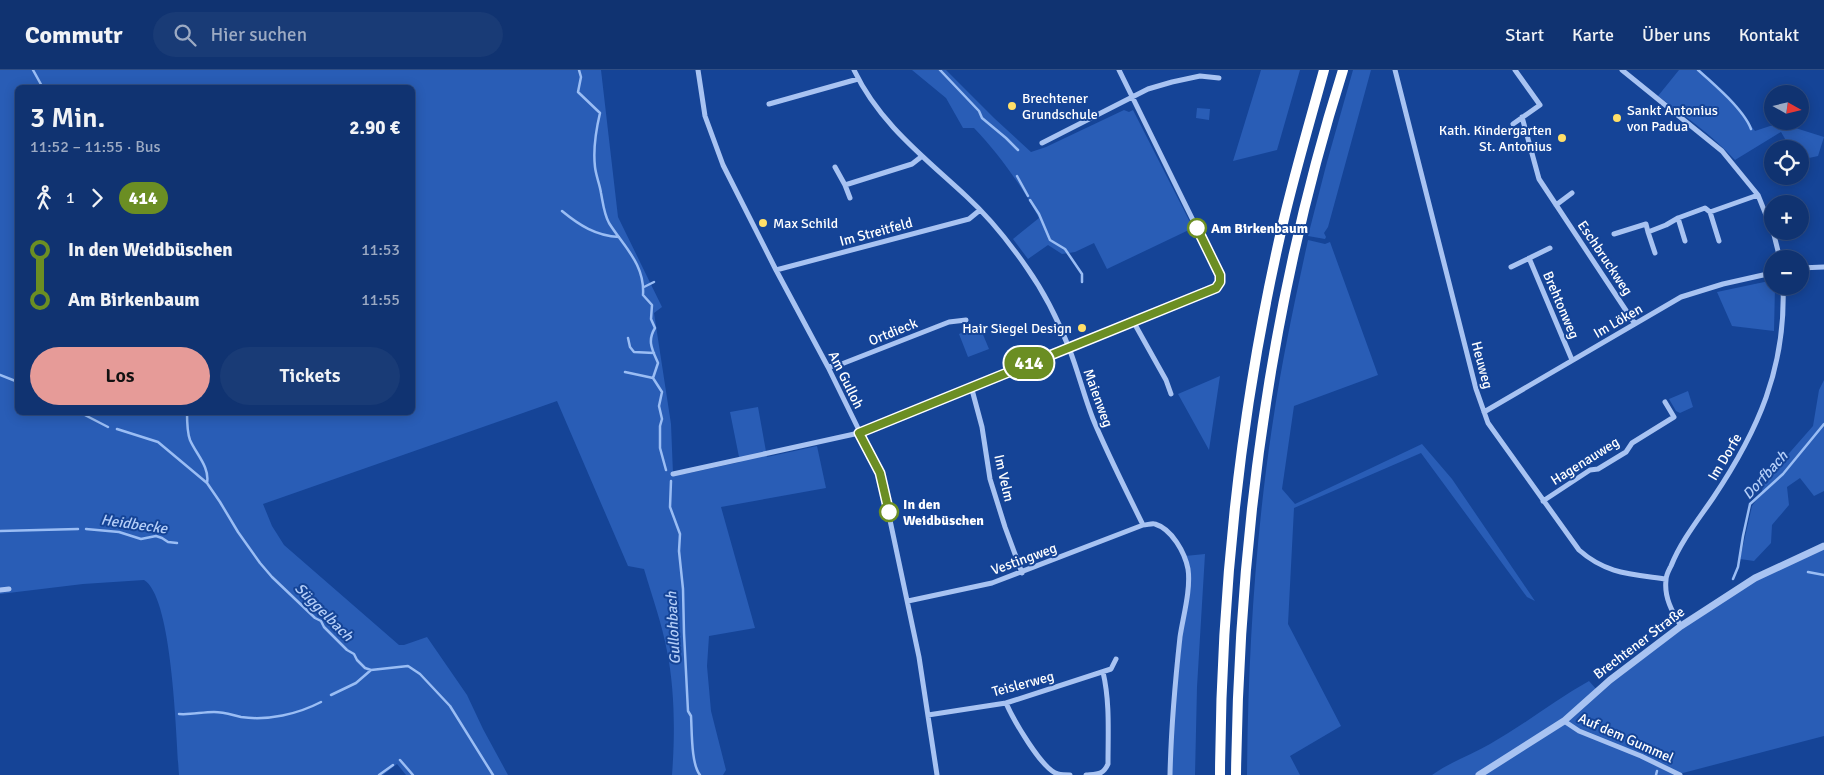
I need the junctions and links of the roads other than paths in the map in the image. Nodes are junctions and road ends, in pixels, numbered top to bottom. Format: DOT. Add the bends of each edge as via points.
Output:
graph roads {
  1 [pos="698,70"];
  2 [pos="854,70"];
  3 [pos="1119,70"];
  4 [pos="1324,70"];
  5 [pos="1343,70"];
  6 [pos="1395,70"];
  7 [pos="1515,70"];
  8 [pos="1622,70"];
  9 [pos="1219,78"];
  10 [pos="858,79"];
  11 [pos="1132,96"];
  12 [pos="769,104"];
  13 [pos="1522,117"];
  14 [pos="1513,124"];
  15 [pos="1042,143"];
  16 [pos="922,156"];
  17 [pos="834,167"];
  18 [pos="845,185"];
  19 [pos="1572,193"];
  20 [pos="1758,195"];
  21 [pos="850,198"];
  22 [pos="1556,205"];
  23 [pos="1764,209"];
  24 [pos="980,210"];
  25 [pos="1710,212"];
  26 [pos="1678,218"];
  27 [pos="1648,232"];
  28 [pos="1614,234"];
  29 [pos="1685,241"];
  30 [pos="1719,241"];
  31 [pos="1550,248"];
  32 [pos="1655,253"];
  33 [pos="1529,258"];
  34 [pos="1510,267"];
  35 [pos="1824,267"];
  36 [pos="1809,268"];
  37 [pos="776,270"];
  38 [pos="1764,275"];
  39 [pos="1783,295"];
  40 [pos="966,320"];
  41 [pos="1134,322"];
  42 [pos="1635,324"];
  43 [pos="1068,348"];
  44 [pos="1572,360"];
  45 [pos="828,367"];
  46 [pos="971,386"];
  47 [pos="1171,394"];
  48 [pos="1666,402"];
  49 [pos="1484,412"];
  50 [pos="859,433"];
  51 [pos="673,474"];
  52 [pos="1543,501"];
  53 [pos="1143,525"];
  54 [pos="1824,546"];
  55 [pos="1022,572"];
  56 [pos="1666,579"];
  57 [pos="9,589"];
  58 [pos="0,590"];
  59 [pos="908,600"];
  60 [pos="1681,626"];
  61 [pos="1116,659"];
  62 [pos="1102,672"];
  63 [pos="1006,703"];
  64 [pos="928,715"];
  65 [pos="1564,720"];
  66 [pos="937,775"];
  67 [pos="1070,775"];
  68 [pos="1086,775"];
  69 [pos="1170,775"];
  70 [pos="1220,775"];
  71 [pos="1236,775"];
  72 [pos="1479,775"];
  73 [pos="1680,775"];
  1 -- 37 [label="street, Am Gulloh" via="705,116 723,165"];
  2 -- 10 [label="street, Maienweg"];
  3 -- 11 [label="street"];
  4 -- 70 [label="highway" via="1281,232 1241,455 1224,633"];
  5 -- 71 [label="highway" via="1296,243 1268,389 1252,504 1242,612"];
  6 -- 49 [label="street, Heuweg"];
  7 -- 13 [label="street" via="1540,105"];
  8 -- 20 [label="street" via="1722,151"];
  9 -- 11 [label="street" via="1200,76"];
  10 -- 12 [label="street"];
  10 -- 16 [label="street, Maienweg" via="889,125"];
  11 -- 15 [label="street"];
  11 -- 41 [label="street" via="1220,275 1216,288"];
  13 -- 14 [label="street"];
  13 -- 22 [label="street, Eschbruckweg" via="1539,179"];
  16 -- 18 [label="street" via="912,164"];
  16 -- 24 [label="street, Maienweg"];
  17 -- 18 [label="street"];
  18 -- 21 [label="street"];
  19 -- 22 [label="street"];
  20 -- 23 [label="street"];
  20 -- 25 [label="street"];
  22 -- 42 [label="street, Eschbruckweg"];
  24 -- 37 [label="street, Im Streitfeld" via="969,218"];
  24 -- 43 [label="street, Maienweg" via="1014,250 1043,292"];
  25 -- 26 [label="street" via="1705,208"];
  25 -- 30 [label="street"];
  26 -- 27 [label="street"];
  26 -- 29 [label="street"];
  27 -- 28 [label="street" via="1646,224"];
  27 -- 32 [label="street"];
  31 -- 33 [label="street, Brehtonweg"];
  33 -- 34 [label="street, Brehtonweg"];
  33 -- 44 [label="street, Brehtonweg"];
  35 -- 36 [label="street"];
  37 -- 45 [label="street, Am Gulloh"];
  38 -- 42 [label="street, Im Löken" via="1681,297"];
  39 -- 56 [label="street, Im Dorfe" via="1782,332 1767,397 1749,440 1678,549"];
  40 -- 45 [label="street, Ortdieck" via="949,322"];
  41 -- 43 [label="street"];
  41 -- 47 [label="street"];
  42 -- 44 [label="street, Im Löken"];
  43 -- 46 [label="street"];
  43 -- 53 [label="street, Maienweg" via="1092,418"];
  44 -- 49 [label="street, Im Löken"];
  45 -- 50 [label="street, Am Gulloh"];
  46 -- 50 [label="street"];
  46 -- 55 [label="street, Im Velm" via="982,427 990,479"];
  48 -- 52 [label="street, Hagenauweg" via="1674,417 1632,442 1626,452 1598,469 1590,470"];
  49 -- 52 [label="street, Heuweg" via="1488,423"];
  50 -- 51 [label="street"];
  50 -- 59 [label="street, Am Gulloh" via="880,473"];
  52 -- 56 [label="street, Heuweg" via="1579,550 1596,563 1615,571"];
  53 -- 55 [label="street, Vestingweg"];
  53 -- 69 [label="street" via="1154,524 1164,529 1185,556 1188,571 1170,740"];
  54 -- 60 [label="street, Brechtener Straße" via="1755,578"];
  55 -- 59 [label="street, Vestingweg" via="984,584"];
  56 -- 60 [label="street, Im Dorfe" via="1666,595"];
  57 -- 58 [label="street"];
  59 -- 64 [label="street, Am Gulloh"];
  60 -- 65 [label="street, Brechtener Straße"];
  61 -- 62 [label="street, Teislerweg" via="1111,669"];
  62 -- 63 [label="street, Teislerweg"];
  62 -- 68 [label="street" via="1109,707 1108,764 1101,774"];
  63 -- 64 [label="street, Teislerweg"];
  63 -- 67 [label="street" via="1047,768 1057,774"];
  64 -- 66 [label="street, Am Gulloh"];
  65 -- 72 [label="street, Brechtener Straße"];
  65 -- 73 [label="street, Auf dem Gummel" via="1579,731"];
}
